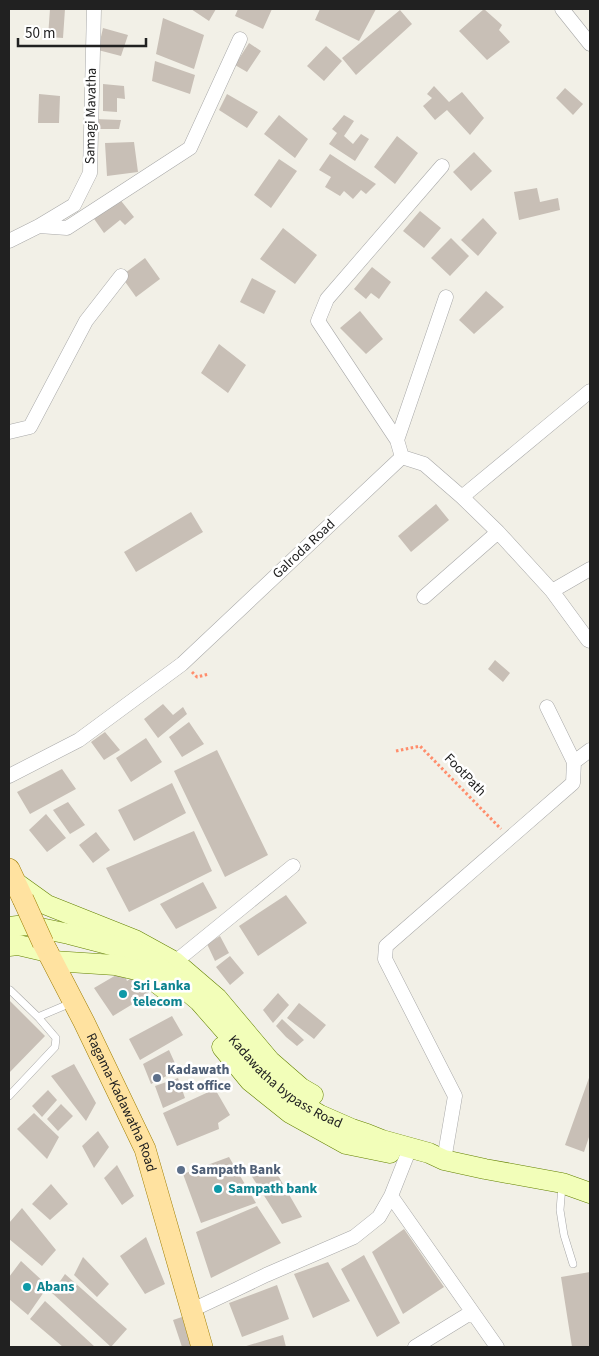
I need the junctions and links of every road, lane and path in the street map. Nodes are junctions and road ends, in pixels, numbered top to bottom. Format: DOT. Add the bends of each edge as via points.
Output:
graph roads {
  1 [pos="94,9"];
  2 [pos="562,9"];
  3 [pos="240,39"];
  4 [pos="590,44"];
  5 [pos="442,166"];
  6 [pos="39,226"];
  7 [pos="9,241"];
  8 [pos="121,276"];
  9 [pos="446,297"];
  10 [pos="590,391"];
  11 [pos="9,432"];
  12 [pos="397,440"];
  13 [pos="402,457"];
  14 [pos="462,497"];
  15 [pos="498,532"];
  16 [pos="590,569"];
  17 [pos="552,591"];
  18 [pos="424,597"];
  19 [pos="590,641"];
  20 [pos="547,707"];
  21 [pos="590,750"];
  22 [pos="396,751"];
  23 [pos="574,762"];
  24 [pos="9,776"];
  25 [pos="510,838"];
  26 [pos="293,866"];
  27 [pos="16,883"];
  28 [pos="9,927"];
  29 [pos="9,946"];
  30 [pos="48,952"];
  31 [pos="175,962"];
  32 [pos="10,990"];
  33 [pos="74,1002"];
  34 [pos="38,1017"];
  35 [pos="9,1096"];
  36 [pos="408,1153"];
  37 [pos="436,1156"];
  38 [pos="562,1183"];
  39 [pos="589,1189"];
  40 [pos="391,1196"];
  41 [pos="573,1264"];
  42 [pos="192,1310"];
  43 [pos="472,1312"];
  44 [pos="202,1347"];
  45 [pos="415,1347"];
  46 [pos="497,1347"];
  1 -- 6 [label="street, Samagi Mavatha" via="90,173 74,205"];
  2 -- 4 [label="street"];
  3 -- 6 [label="street" via="190,148 67,228"];
  5 -- 12 [label="street" via="327,299 318,321"];
  6 -- 7 [label="street, Samagi Mavatha"];
  8 -- 11 [label="street" via="86,321 30,427"];
  9 -- 12 [label="street"];
  10 -- 14 [label="street"];
  12 -- 13 [label="street"];
  13 -- 14 [label="street" via="424,464"];
  13 -- 24 [label="street, Galroda Road" via="182,664 79,740"];
  14 -- 15 [label="street"];
  15 -- 17 [label="street"];
  15 -- 18 [label="street"];
  16 -- 17 [label="street"];
  17 -- 19 [label="street"];
  20 -- 23 [label="street"];
  21 -- 23 [label="street"];
  22 -- 25 [label="path, FootPath" via="420,746"];
  23 -- 25 [label="street" via="573,783"];
  25 -- 37 [label="street" via="386,946 385,959 455,1096"];
  26 -- 31 [label="street"];
  27 -- 30 [label="main road, Ragama-Kadawatha Road, bridge"];
  27 -- 31 [label="main road" via="47,904 135,940"];
  28 -- 37 [label="main road, Kadawatha bypass Road" via="26,925 69,934 148,958 199,1001 264,1074 298,1102 352,1129"];
  29 -- 30 [label="main road"];
  30 -- 33 [label="main road, Ragama-Kadawatha Road"];
  30 -- 36 [label="main road" via="141,971 187,1006 250,1081 290,1113 346,1144"];
  31 -- 37 [label="main road" via="217,998 270,1061 301,1088 343,1114"];
  32 -- 34 [label="lane"];
  33 -- 34 [label="lane"];
  33 -- 42 [label="main road, Ragama-Kadawatha Road" via="145,1149"];
  34 -- 35 [label="lane" via="56,1038 55,1047"];
  36 -- 37 [label="main road"];
  36 -- 40 [label="street"];
  37 -- 38 [label="main road, Kadawatha bypass Road"];
  38 -- 39 [label="main road, Kadawatha bypass Road"];
  38 -- 41 [label="lane" via="560,1210"];
  40 -- 42 [label="street" via="378,1217 354,1237"];
  40 -- 43 [label="street"];
  42 -- 44 [label="main road, Ragama-Kadawatha Road"];
  43 -- 45 [label="street"];
  43 -- 46 [label="street"];
}
